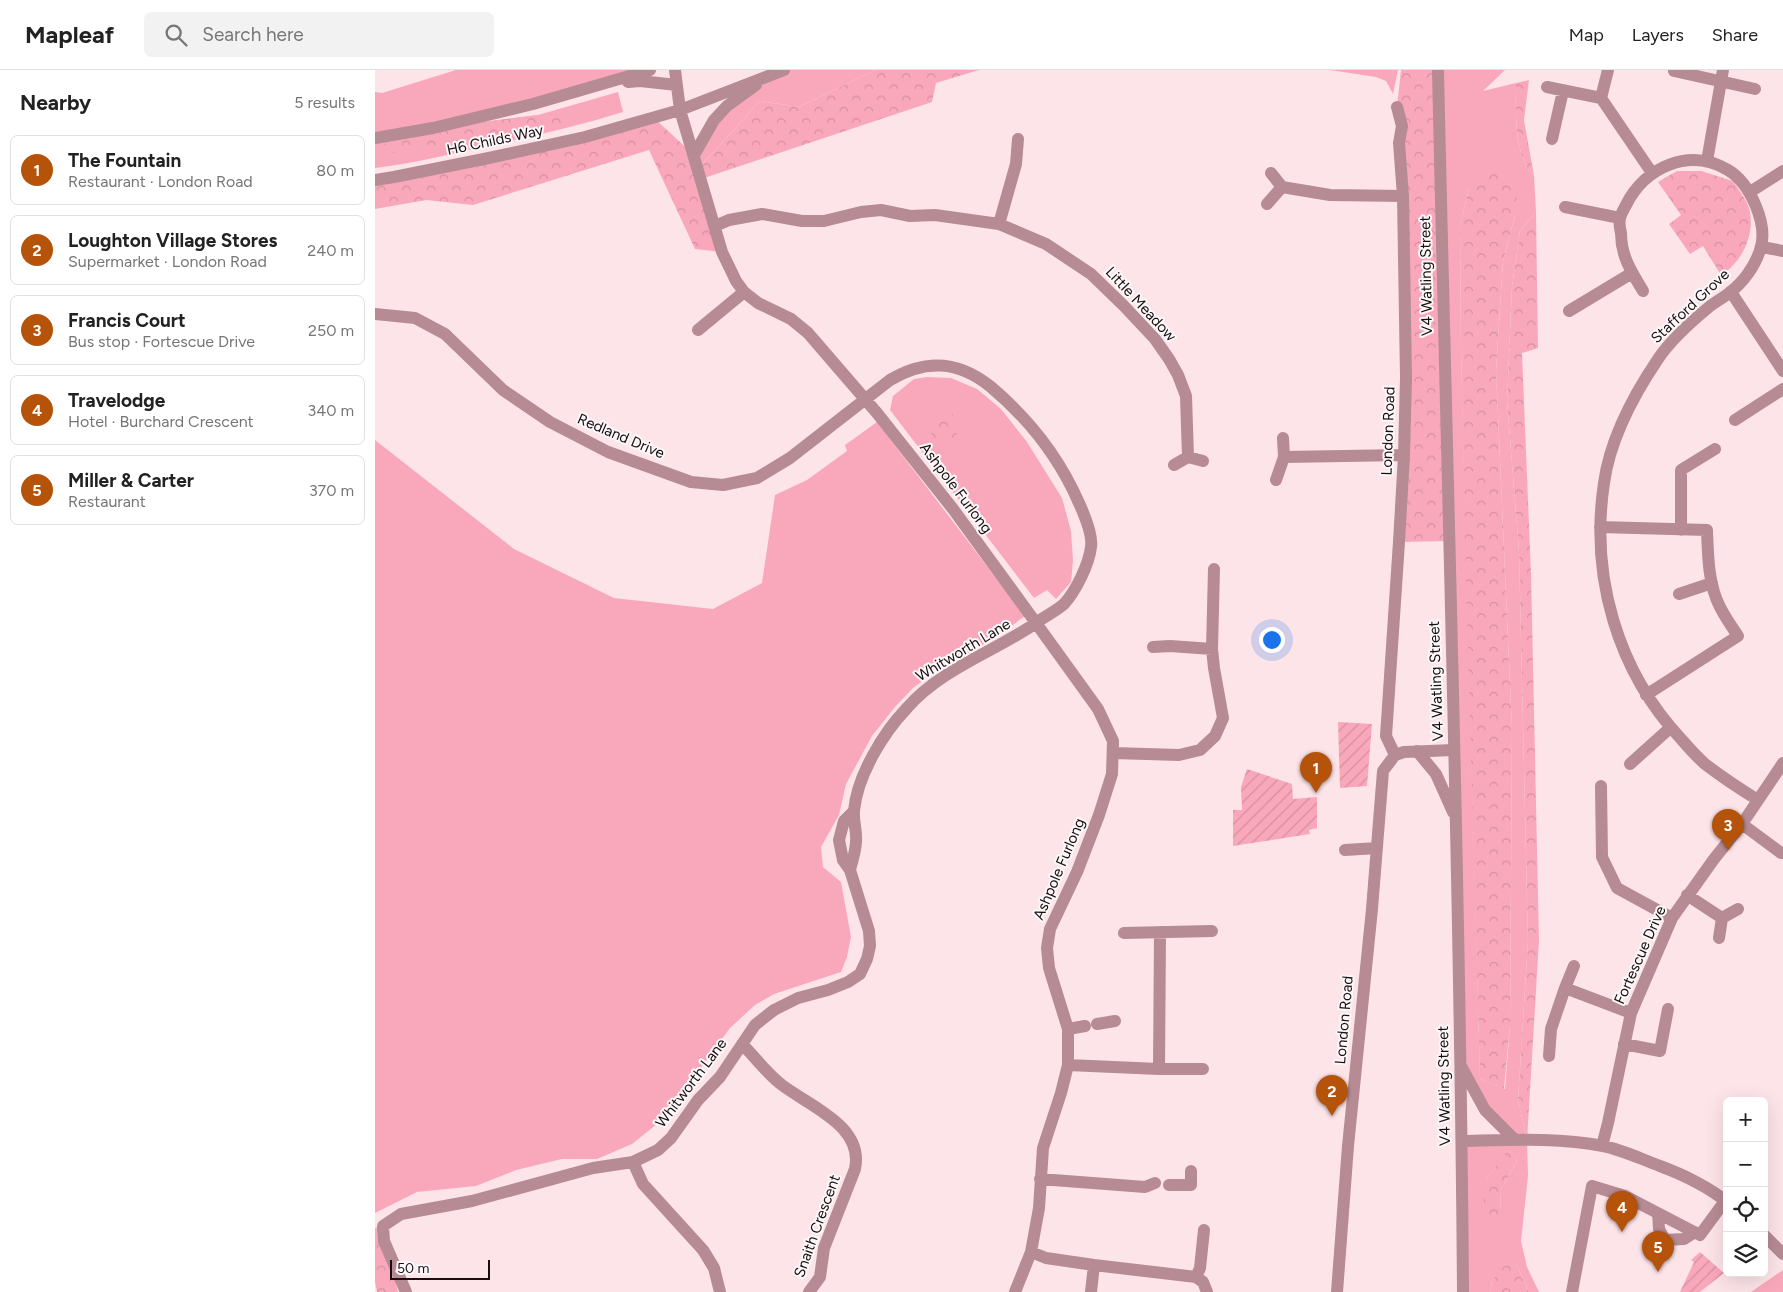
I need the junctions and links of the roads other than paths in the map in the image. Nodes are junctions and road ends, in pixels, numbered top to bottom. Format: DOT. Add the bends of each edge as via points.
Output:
graph roads {
  1 [pos="675,70"];
  2 [pos="784,70"];
  3 [pos="1438,70"];
  4 [pos="1608,70"];
  5 [pos="1674,70"];
  6 [pos="643,75"];
  7 [pos="770,75"];
  8 [pos="1721,76"];
  9 [pos="677,85"];
  10 [pos="1547,87"];
  11 [pos="1755,89"];
  12 [pos="1563,91"];
  13 [pos="1601,98"];
  14 [pos="1397,107"];
  15 [pos="680,110"];
  16 [pos="375,138"];
  17 [pos="1018,139"];
  18 [pos="1552,139"];
  19 [pos="694,155"];
  20 [pos="1707,161"];
  21 [pos="1783,171"];
  22 [pos="1271,173"];
  23 [pos="1652,173"];
  24 [pos="375,180"];
  25 [pos="1282,188"];
  26 [pos="1750,192"];
  27 [pos="1403,196"];
  28 [pos="1267,204"];
  29 [pos="1565,206"];
  30 [pos="1620,218"];
  31 [pos="999,224"];
  32 [pos="715,226"];
  33 [pos="1762,248"];
  34 [pos="1783,252"];
  35 [pos="1632,273"];
  36 [pos="1643,291"];
  37 [pos="744,292"];
  38 [pos="1731,292"];
  39 [pos="1569,311"];
  40 [pos="375,314"];
  41 [pos="698,330"];
  42 [pos="1783,371"];
  43 [pos="1783,389"];
  44 [pos="866,399"];
  45 [pos="1735,420"];
  46 [pos="1283,438"];
  47 [pos="1715,449"];
  48 [pos="1404,455"];
  49 [pos="1188,457"];
  50 [pos="1284,457"];
  51 [pos="1203,461"];
  52 [pos="1174,465"];
  53 [pos="1276,480"];
  54 [pos="1600,527"];
  55 [pos="1681,530"];
  56 [pos="1215,569"];
  57 [pos="1712,583"];
  58 [pos="1679,594"];
  59 [pos="1036,623"];
  60 [pos="1153,647"];
  61 [pos="1212,649"];
  62 [pos="1646,694"];
  63 [pos="1670,728"];
  64 [pos="1454,750"];
  65 [pos="1417,751"];
  66 [pos="1113,753"];
  67 [pos="1395,755"];
  68 [pos="1783,762"];
  69 [pos="1630,764"];
  70 [pos="1601,786"];
  71 [pos="1758,800"];
  72 [pos="854,811"];
  73 [pos="1455,816"];
  74 [pos="1742,824"];
  75 [pos="1377,848"];
  76 [pos="1345,850"];
  77 [pos="1779,856"];
  78 [pos="850,870"];
  79 [pos="1687,896"];
  80 [pos="1738,909"];
  81 [pos="1672,918"];
  82 [pos="1722,918"];
  83 [pos="1212,931"];
  84 [pos="1160,932"];
  85 [pos="1124,933"];
  86 [pos="1719,938"];
  87 [pos="1574,966"];
  88 [pos="1565,988"];
  89 [pos="1669,1009"];
  90 [pos="1631,1013"];
  91 [pos="1115,1021"];
  92 [pos="1068,1029"];
  93 [pos="742,1044"];
  94 [pos="1624,1044"];
  95 [pos="1549,1056"];
  96 [pos="1460,1064"];
  97 [pos="1068,1065"];
  98 [pos="1159,1069"];
  99 [pos="1203,1069"];
  100 [pos="1515,1140"];
  101 [pos="1462,1141"];
  102 [pos="1602,1146"];
  103 [pos="633,1162"];
  104 [pos="1191,1171"];
  105 [pos="1040,1179"];
  106 [pos="1150,1185"];
  107 [pos="1169,1185"];
  108 [pos="1723,1199"];
  109 [pos="1723,1205"];
  110 [pos="1658,1213"];
  111 [pos="1204,1230"];
  112 [pos="1695,1232"];
  113 [pos="1768,1239"];
  114 [pos="1031,1252"];
  115 [pos="1783,1254"];
  116 [pos="1094,1265"];
  117 [pos="1196,1278"];
  118 [pos="405,1292"];
  119 [pos="720,1292"];
  120 [pos="809,1292"];
  121 [pos="1015,1292"];
  122 [pos="1091,1292"];
  123 [pos="1207,1292"];
  124 [pos="1337,1292"];
  125 [pos="1463,1292"];
  126 [pos="1571,1292"];
  1 -- 9 [label="street, Ashpole Furlong"];
  2 -- 7 [label="street"];
  3 -- 64 [label="street, V4 Watling Street"];
  4 -- 13 [label="street"];
  5 -- 8 [label="street"];
  6 -- 9 [label="street"];
  6 -- 16 [label="street, H6 Childs Way" via="433,128"];
  7 -- 15 [label="street"];
  7 -- 19 [label="street" via="727,106 714,120"];
  8 -- 11 [label="street"];
  8 -- 20 [label="street"];
  9 -- 15 [label="street, Ashpole Furlong"];
  10 -- 12 [label="street"];
  12 -- 13 [label="street"];
  12 -- 18 [label="street"];
  13 -- 23 [label="street"];
  14 -- 27 [label="street, London Road" via="1402,126 1399,143"];
  15 -- 19 [label="street, Ashpole Furlong"];
  15 -- 24 [label="street, H6 Childs Way" via="484,159"];
  17 -- 31 [label="street" via="1016,164"];
  19 -- 32 [label="street, Ashpole Furlong"];
  20 -- 23 [label="street" via="1681,160"];
  20 -- 26 [label="street" via="1729,170"];
  21 -- 26 [label="street"];
  22 -- 25 [label="street"];
  23 -- 30 [label="street" via="1634,190"];
  25 -- 27 [label="street" via="1330,195"];
  25 -- 28 [label="street"];
  26 -- 33 [label="street" via="1761,219"];
  27 -- 48 [label="street, London Road"];
  29 -- 30 [label="street"];
  30 -- 35 [label="street" via="1621,248"];
  31 -- 32 [label="street, Little Meadow" via="935,215 910,216 881,210 824,221 802,221 763,214"];
  31 -- 49 [label="street, Little Meadow" via="1046,244 1091,274 1155,340 1178,375 1186,396"];
  32 -- 37 [label="street, Ashpole Furlong" via="729,267"];
  33 -- 34 [label="street"];
  33 -- 38 [label="street, Stafford Grove" via="1753,266"];
  35 -- 36 [label="street"];
  35 -- 39 [label="street"];
  37 -- 41 [label="street"];
  37 -- 44 [label="street, Ashpole Furlong" via="808,333"];
  38 -- 42 [label="street"];
  38 -- 54 [label="street, Stafford Grove" via="1688,326 1660,357 1633,400 1614,441 1604,482"];
  40 -- 44 [label="street, Redland Drive" via="415,318 445,334 503,390 550,422 608,452 691,482 723,485 757,478 790,458"];
  43 -- 45 [label="street"];
  44 -- 59 [label="street, Ashpole Furlong" via="953,509"];
  44 -- 59 [label="street" via="905,370 922,365 941,365 981,379 1013,406 1040,436 1071,486 1086,518 1092,546 1081,580 1063,604"];
  46 -- 50 [label="street"];
  47 -- 55 [label="street" via="1681,470"];
  48 -- 50 [label="street"];
  48 -- 67 [label="street, London Road" via="1386,736"];
  49 -- 51 [label="street"];
  49 -- 52 [label="street"];
  50 -- 53 [label="street"];
  54 -- 55 [label="street"];
  54 -- 62 [label="street, Stafford Grove" via="1602,570 1609,610 1624,652"];
  55 -- 57 [label="street" via="1707,530"];
  56 -- 61 [label="street"];
  57 -- 58 [label="street"];
  57 -- 62 [label="street" via="1719,606 1738,636"];
  59 -- 66 [label="street, Ashpole Furlong" via="1098,709 1113,741"];
  59 -- 72 [label="street, Whitworth Lane" via="951,673 906,708 871,759"];
  60 -- 61 [label="street"];
  61 -- 66 [label="street" via="1223,718 1215,736 1200,750 1179,755"];
  62 -- 63 [label="street, Stafford Grove"];
  63 -- 69 [label="street"];
  63 -- 71 [label="street, Stafford Grove" via="1704,763"];
  64 -- 65 [label="street"];
  64 -- 73 [label="street, V4 Watling Street"];
  65 -- 67 [label="street"];
  65 -- 73 [label="street" via="1436,774"];
  66 -- 92 [label="street, Ashpole Furlong" via="1112,774 1099,815 1050,929 1047,948 1049,968"];
  67 -- 75 [label="street, London Road" via="1383,771"];
  68 -- 71 [label="street, Fortescue Drive"];
  70 -- 81 [label="street" via="1602,856 1617,888"];
  71 -- 74 [label="street, Fortescue Drive"];
  72 -- 78 [label="street, Whitworth Lane" via="857,841"];
  72 -- 78 [label="street, Whitworth Lane" via="844,821 839,840 843,860"];
  73 -- 96 [label="street, V4 Watling Street"];
  74 -- 77 [label="street"];
  74 -- 79 [label="street, Fortescue Drive"];
  75 -- 76 [label="street"];
  75 -- 124 [label="street, London Road"];
  78 -- 93 [label="street, Whitworth Lane" via="869,932 870,946 860,974 848,982 798,998 774,1010 755,1025"];
  79 -- 81 [label="street, Fortescue Drive"];
  79 -- 82 [label="street"];
  80 -- 82 [label="street"];
  81 -- 90 [label="street, Fortescue Drive"];
  82 -- 86 [label="street"];
  83 -- 84 [label="street"];
  84 -- 85 [label="street"];
  84 -- 98 [label="street"];
  87 -- 88 [label="street"];
  88 -- 90 [label="street"];
  88 -- 95 [label="street" via="1551,1029"];
  89 -- 94 [label="street" via="1660,1051"];
  90 -- 94 [label="street, Fortescue Drive"];
  91 -- 92 [label="street"];
  92 -- 97 [label="street, Ashpole Furlong"];
  93 -- 103 [label="street, Whitworth Lane" via="671,1138 658,1150"];
  93 -- 120 [label="street, Snaith Crescent" via="781,1084 844,1128 855,1144 855,1169 825,1248 820,1277"];
  94 -- 102 [label="street, Fortescue Drive"];
  96 -- 100 [label="street" via="1485,1110"];
  96 -- 101 [label="street, V4 Watling Street"];
  97 -- 98 [label="street"];
  97 -- 105 [label="street, Ashpole Furlong" via="1043,1148"];
  98 -- 99 [label="street"];
  100 -- 101 [label="street"];
  100 -- 102 [label="street"];
  101 -- 125 [label="street, V4 Watling Street"];
  102 -- 108 [label="street" via="1682,1175"];
  103 -- 118 [label="street, Whitworth Lane" via="593,1168 472,1201 401,1214 392,1219 383,1226 384,1241"];
  103 -- 119 [label="street" via="643,1184 703,1250 715,1268"];
  104 -- 107 [label="street" via="1191,1185"];
  105 -- 106 [label="street"];
  105 -- 114 [label="street, Ashpole Furlong" via="1039,1208"];
  109 -- 112 [label="street" via="1700,1235"];
  110 -- 112 [label="street"];
  110 -- 112 [label="street" via="1659,1229 1665,1240 1684,1239"];
  110 -- 126 [label="street" via="1625,1196 1592,1186"];
  111 -- 117 [label="street"];
  113 -- 115 [label="street"];
  114 -- 116 [label="street" via="1046,1258"];
  114 -- 121 [label="street, Ashpole Furlong"];
  116 -- 117 [label="street"];
  116 -- 122 [label="street"];
  117 -- 123 [label="street" via="1203,1282"];
}
